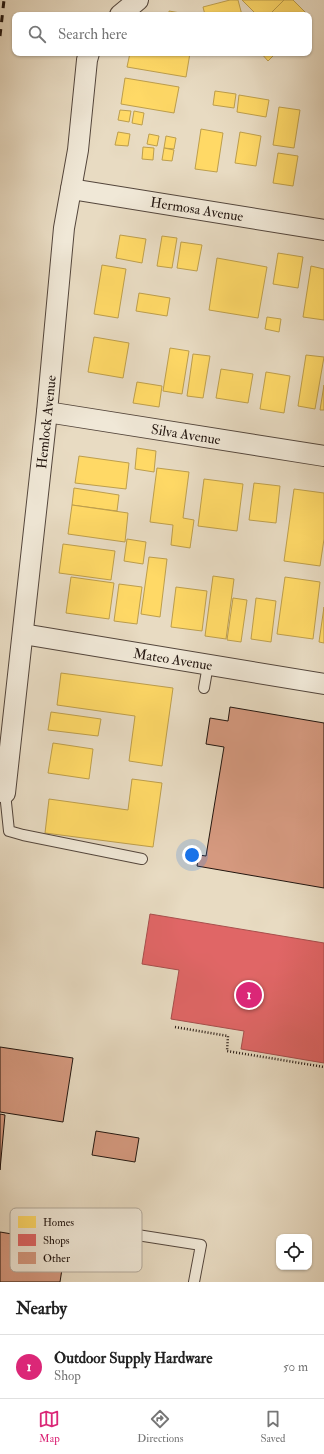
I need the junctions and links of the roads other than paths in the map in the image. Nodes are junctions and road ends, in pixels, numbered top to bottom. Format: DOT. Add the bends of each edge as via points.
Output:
graph roads {
  1 [pos="138,0"];
  2 [pos="124,12"];
  3 [pos="88,56"];
  4 [pos="71,189"];
  5 [pos="324,230"];
  6 [pos="47,412"];
  7 [pos="324,456"];
  8 [pos="23,634"];
  9 [pos="208,665"];
  10 [pos="324,684"];
  11 [pos="204,688"];
  12 [pos="5,793"];
  13 [pos="142,859"];
  14 [pos="142,1236"];
  15 [pos="194,1282"];
  1 -- 2 [label="street"];
  3 -- 4 [label="street, Hemlock Avenue"];
  4 -- 5 [label="street, Hermosa Avenue"];
  4 -- 6 [label="street, Hemlock Avenue" via="64,228"];
  6 -- 7 [label="street, Silva Avenue"];
  6 -- 8 [label="street, Hemlock Avenue"];
  8 -- 9 [label="street, Mateo Avenue"];
  8 -- 12 [label="street, Hemlock Avenue"];
  9 -- 10 [label="street, Mateo Avenue"];
  9 -- 11 [label="lane"];
  12 -- 13 [label="lane" via="9,831"];
  14 -- 15 [label="lane" via="201,1245"];
}
